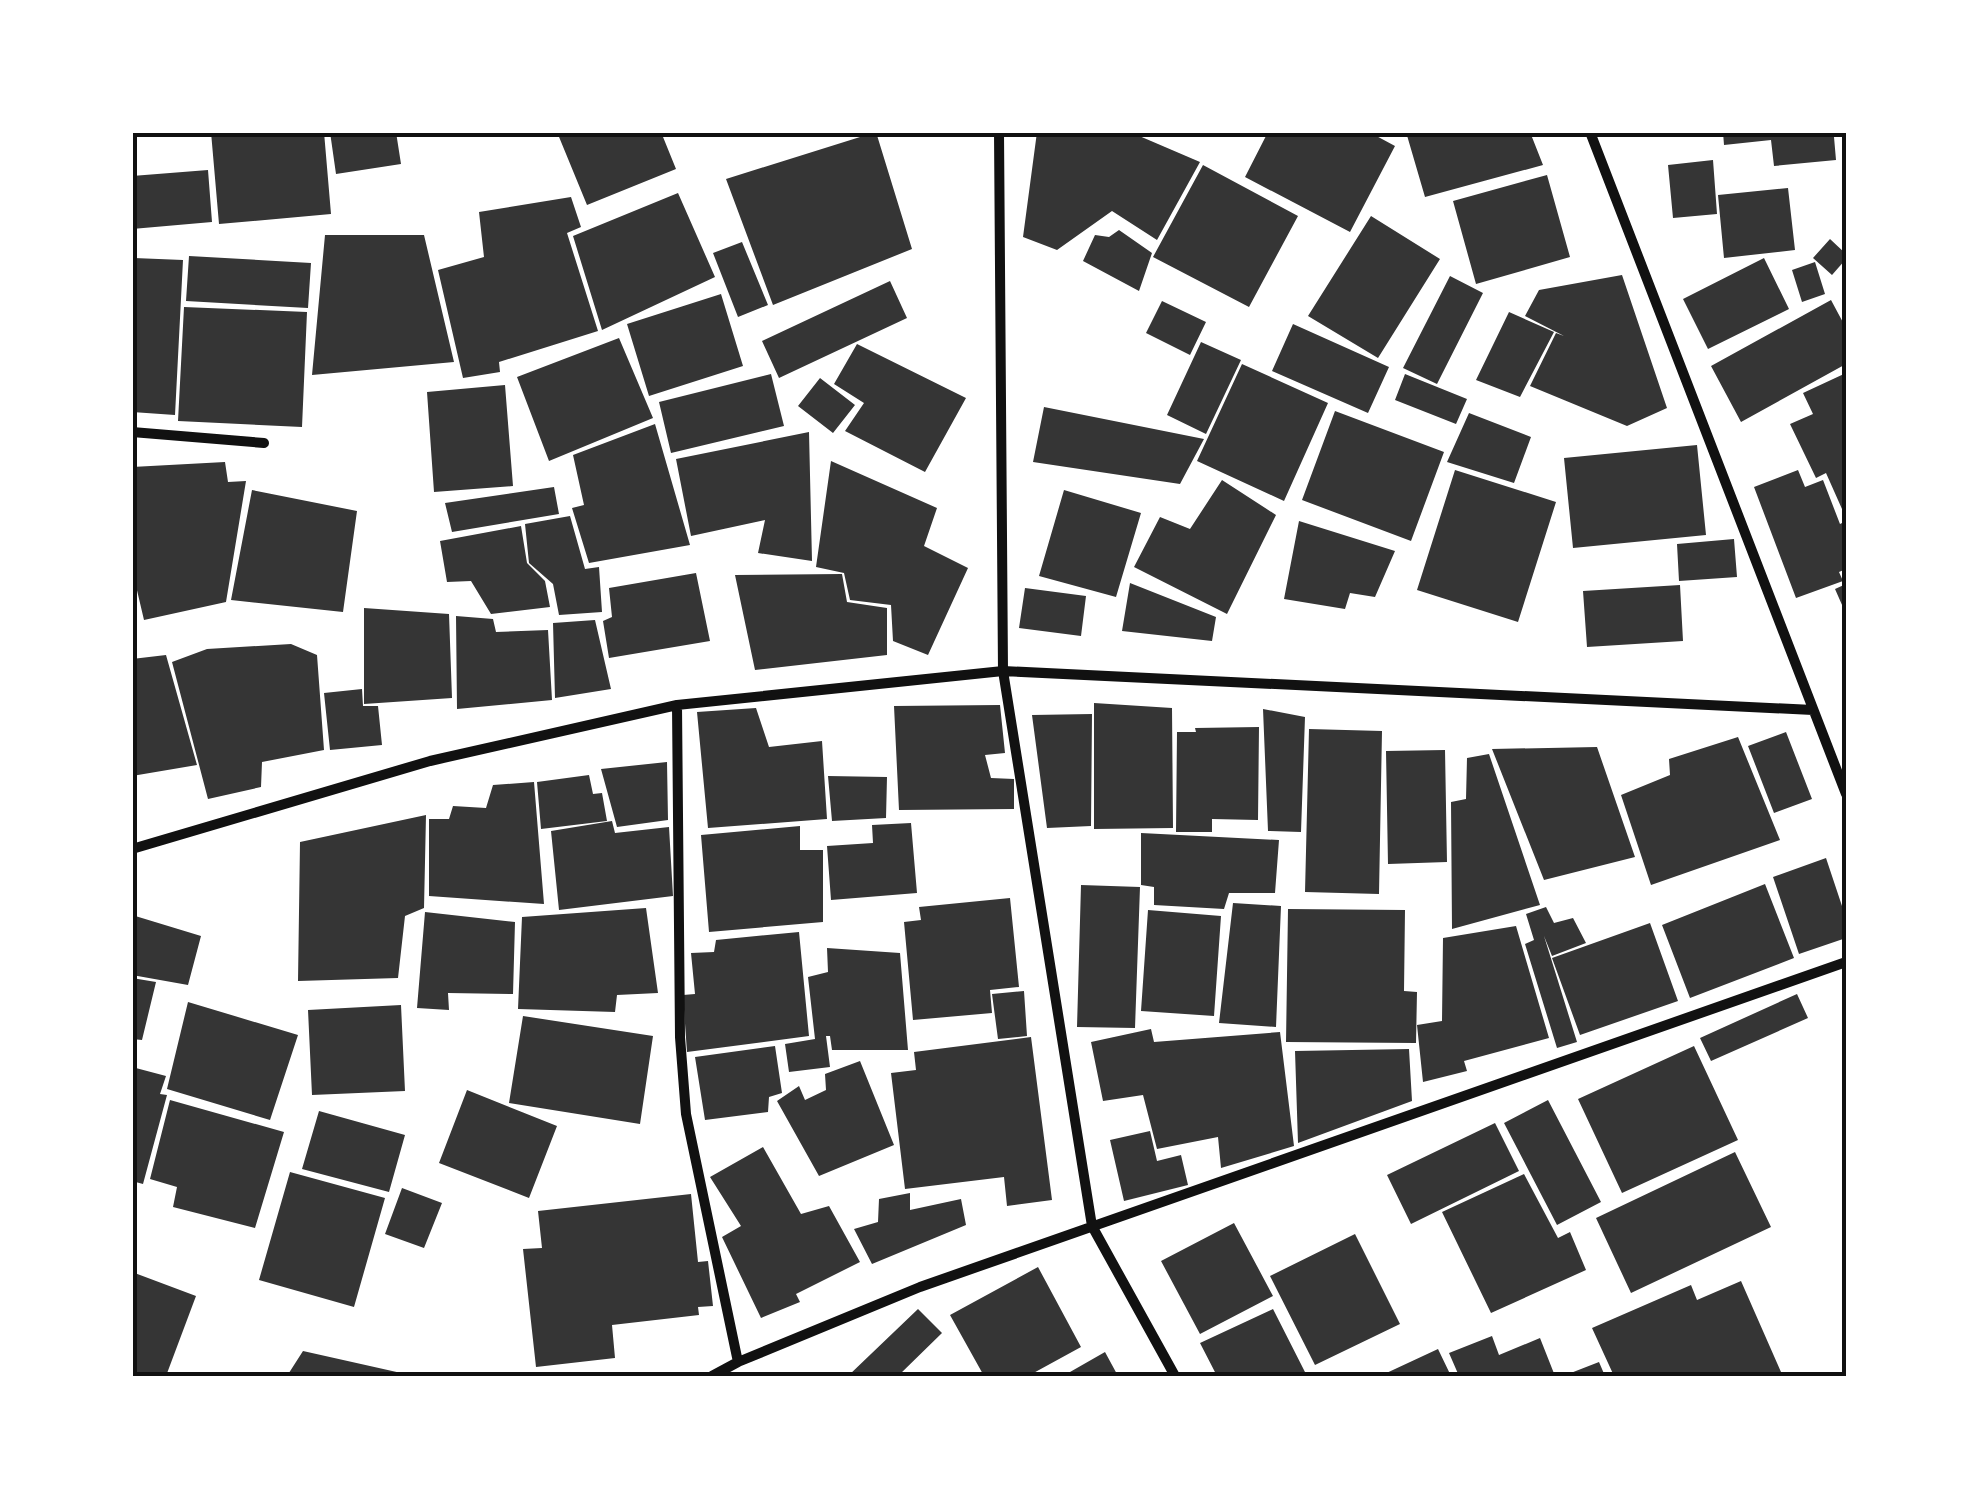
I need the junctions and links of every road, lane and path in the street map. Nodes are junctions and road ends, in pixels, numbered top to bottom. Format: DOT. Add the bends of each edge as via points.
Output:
graph roads {
  1 [pos="999,132"];
  2 [pos="1590,132"];
  3 [pos="132,432"];
  4 [pos="264,443"];
  5 [pos="1003,671"];
  6 [pos="677,704"];
  7 [pos="1813,710"];
  8 [pos="1846,794"];
  9 [pos="132,848"];
  10 [pos="1846,962"];
  11 [pos="1092,1226"];
  12 [pos="738,1362"];
  13 [pos="712,1376"];
  14 [pos="1175,1376"];
  1 -- 5 [label="street"];
  2 -- 7 [label="street"];
  3 -- 4 [label="street"];
  5 -- 6 [label="street"];
  5 -- 7 [label="street"];
  5 -- 11 [label="street"];
  6 -- 9 [label="street" via="430,762"];
  6 -- 12 [label="street" via="686,1114"];
  7 -- 8 [label="street"];
  10 -- 11 [label="street"];
  11 -- 12 [label="street"];
  11 -- 14 [label="street"];
  12 -- 13 [label="street"];
}
